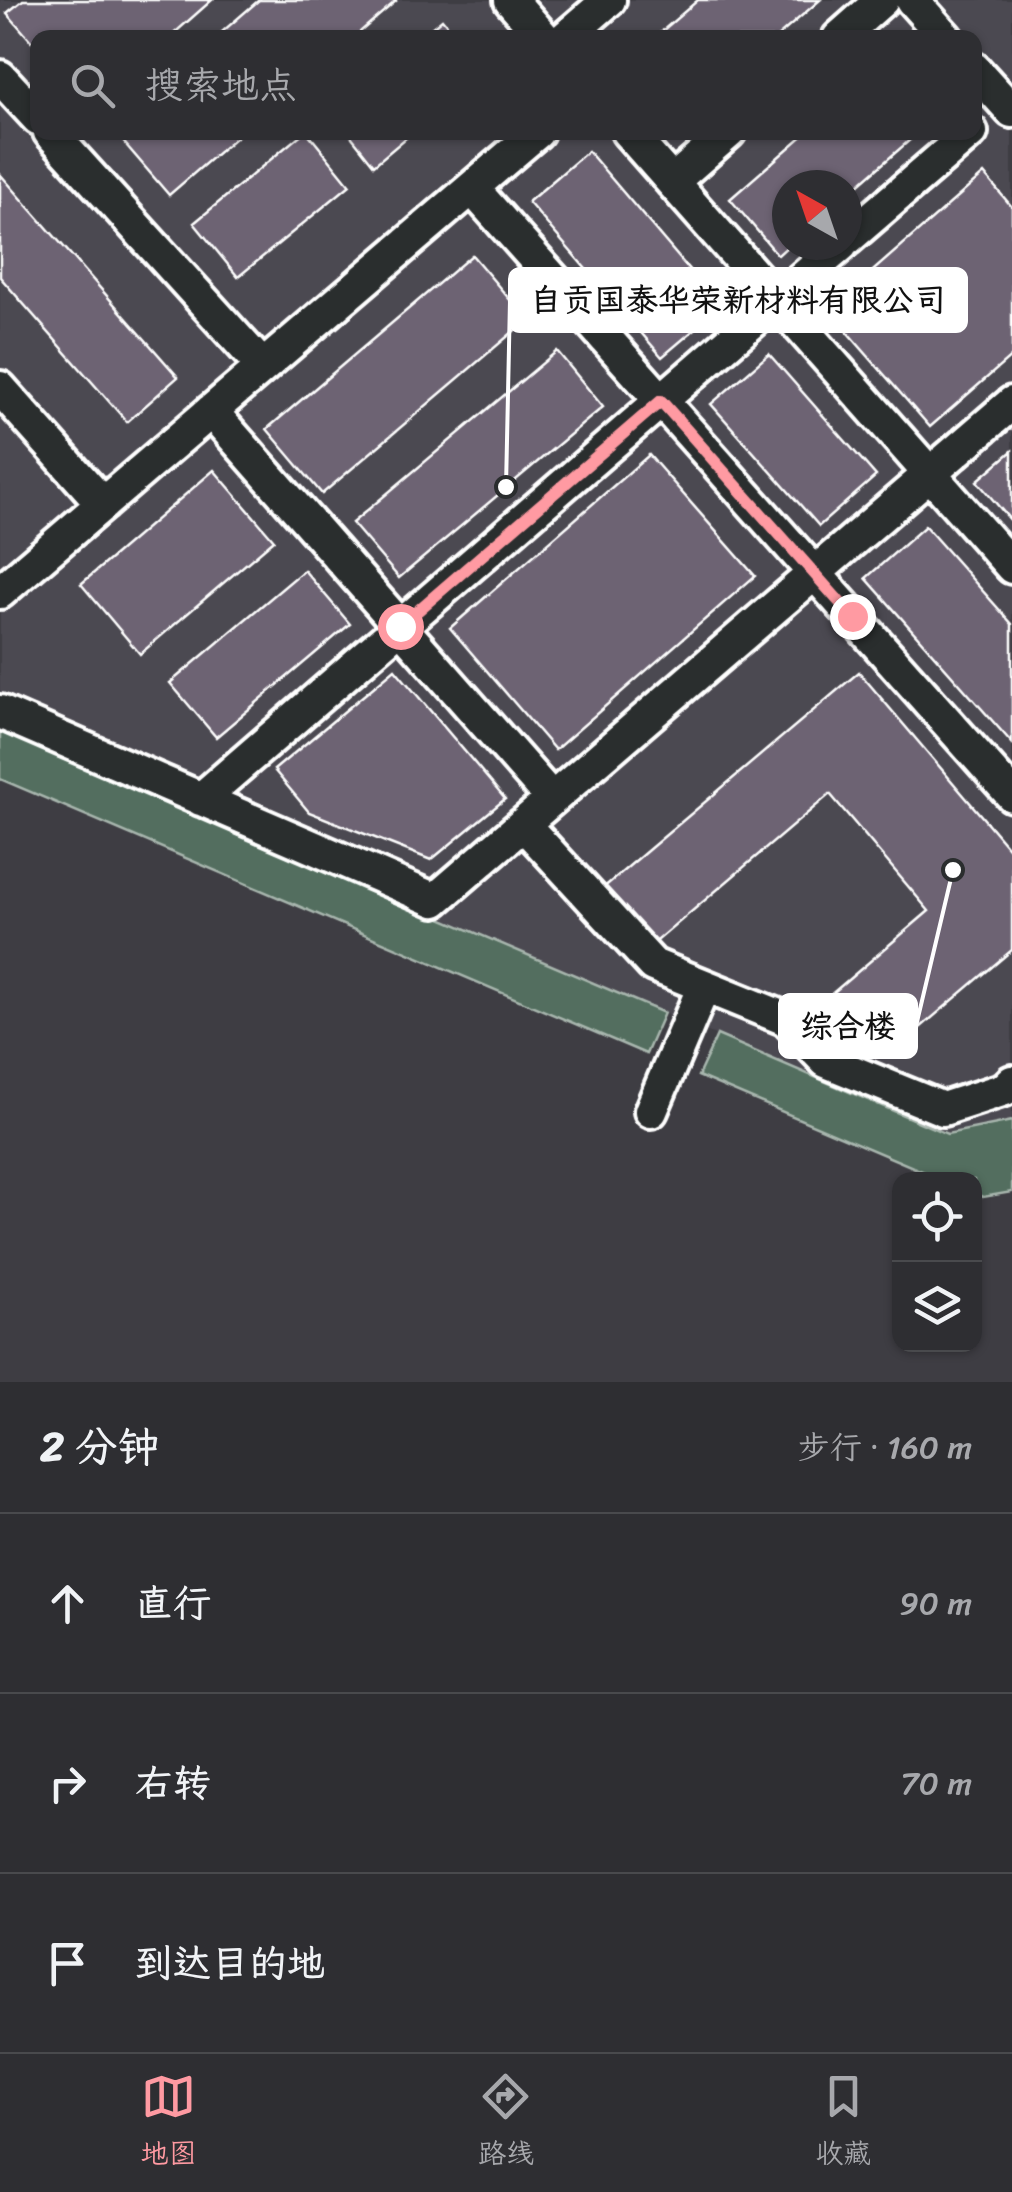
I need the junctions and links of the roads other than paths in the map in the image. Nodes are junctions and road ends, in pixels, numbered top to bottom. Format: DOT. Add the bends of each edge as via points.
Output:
graph roads {
  1 [pos="511,0"];
  2 [pos="609,0"];
  3 [pos="882,0"];
  4 [pos="921,3"];
  5 [pos="537,30"];
  6 [pos="575,30"];
  7 [pos="848,30"];
  8 [pos="940,30"];
  9 [pos="0,77"];
  10 [pos="982,79"];
  11 [pos="1008,107"];
  12 [pos="30,109"];
  13 [pos="982,125"];
  14 [pos="57,140"];
  15 [pos="528,140"];
  16 [pos="635,140"];
  17 [pos="720,140"];
  18 [pos="963,140"];
  19 [pos="672,182"];
  20 [pos="472,188"];
  21 [pos="862,227"];
  22 [pos="823,260"];
  23 [pos="776,300"];
  24 [pos="262,368"];
  25 [pos="0,388"];
  26 [pos="661,401"];
  27 [pos="1012,403"];
  28 [pos="211,411"];
  29 [pos="930,474"];
  30 [pos="103,504"];
  31 [pos="1012,567"];
  32 [pos="814,573"];
  33 [pos="0,592"];
  34 [pos="400,626"];
  35 [pos="0,712"];
  36 [pos="1012,796"];
  37 [pos="201,799"];
  38 [pos="552,799"];
  39 [pos="524,824"];
  40 [pos="704,986"];
  41 [pos="1012,1082"];
  42 [pos="651,1110"];
  1 -- 5 [label="lane"];
  2 -- 6 [label="lane"];
  3 -- 7 [label="lane"];
  4 -- 8 [label="lane"];
  9 -- 12 [label="lane"];
  10 -- 11 [label="lane"];
  11 -- 13 [label="lane"];
  14 -- 24 [label="lane"];
  15 -- 20 [label="lane"];
  16 -- 19 [label="lane"];
  17 -- 19 [label="lane"];
  18 -- 21 [label="lane"];
  19 -- 23 [label="lane"];
  20 -- 24 [label="lane"];
  20 -- 26 [label="lane"];
  22 -- 23 [label="lane"];
  23 -- 26 [label="lane"];
  23 -- 29 [label="lane"];
  24 -- 28 [label="lane"];
  25 -- 30 [label="lane"];
  26 -- 32 [label="lane"];
  26 -- 34 [label="lane"];
  27 -- 29 [label="lane"];
  28 -- 30 [label="lane"];
  28 -- 34 [label="lane"];
  29 -- 31 [label="lane"];
  29 -- 32 [label="lane"];
  30 -- 33 [label="lane"];
  32 -- 36 [label="lane"];
  32 -- 38 [label="lane"];
  34 -- 37 [label="lane"];
  34 -- 38 [label="lane"];
  35 -- 37 [label="lane"];
  37 -- 39 [label="lane" via="435,900"];
  38 -- 39 [label="lane"];
  39 -- 40 [label="lane" via="653,965"];
  40 -- 41 [label="lane" via="786,1019 826,1061 943,1109"];
  40 -- 42 [label="lane"];
}
